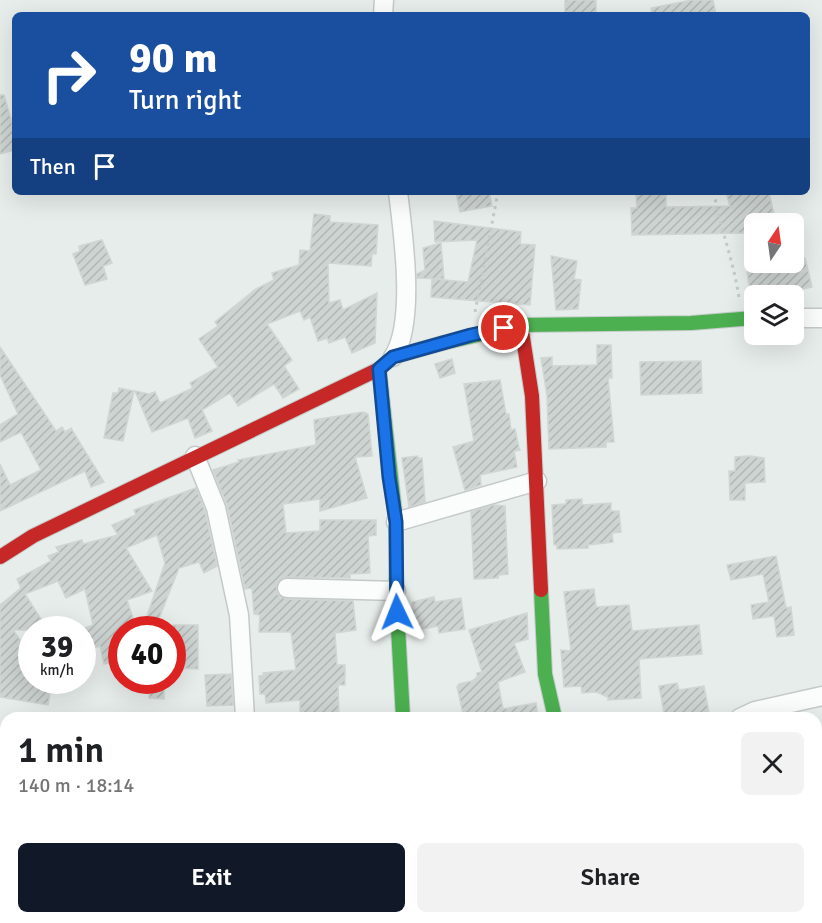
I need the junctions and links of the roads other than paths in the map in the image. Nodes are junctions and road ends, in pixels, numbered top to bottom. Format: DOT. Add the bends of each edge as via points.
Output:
graph roads {
  1 [pos="398,195"];
  2 [pos="804,318"];
  3 [pos="822,318"];
  4 [pos="744,319"];
  5 [pos="521,325"];
  6 [pos="386,363"];
  7 [pos="195,456"];
  8 [pos="537,481"];
  9 [pos="396,522"];
  10 [pos="0,557"];
  11 [pos="287,588"];
  12 [pos="396,591"];
  13 [pos="822,696"];
  14 [pos="244,712"];
  15 [pos="403,712"];
  16 [pos="554,712"];
  17 [pos="753,712"];
  1 -- 6 [label="street" via="406,285 399,348"];
  2 -- 3 [label="street"];
  4 -- 5 [label="street"];
  5 -- 6 [label="street" via="471,335"];
  5 -- 8 [label="street" via="531,381"];
  6 -- 7 [label="street"];
  6 -- 9 [label="street" via="389,477"];
  7 -- 10 [label="street" via="33,536"];
  7 -- 14 [label="street" via="216,508 238,615"];
  8 -- 9 [label="street"];
  8 -- 16 [label="street" via="545,674"];
  9 -- 12 [label="street"];
  11 -- 12 [label="street"];
  12 -- 15 [label="street"];
  13 -- 17 [label="street"];
}
